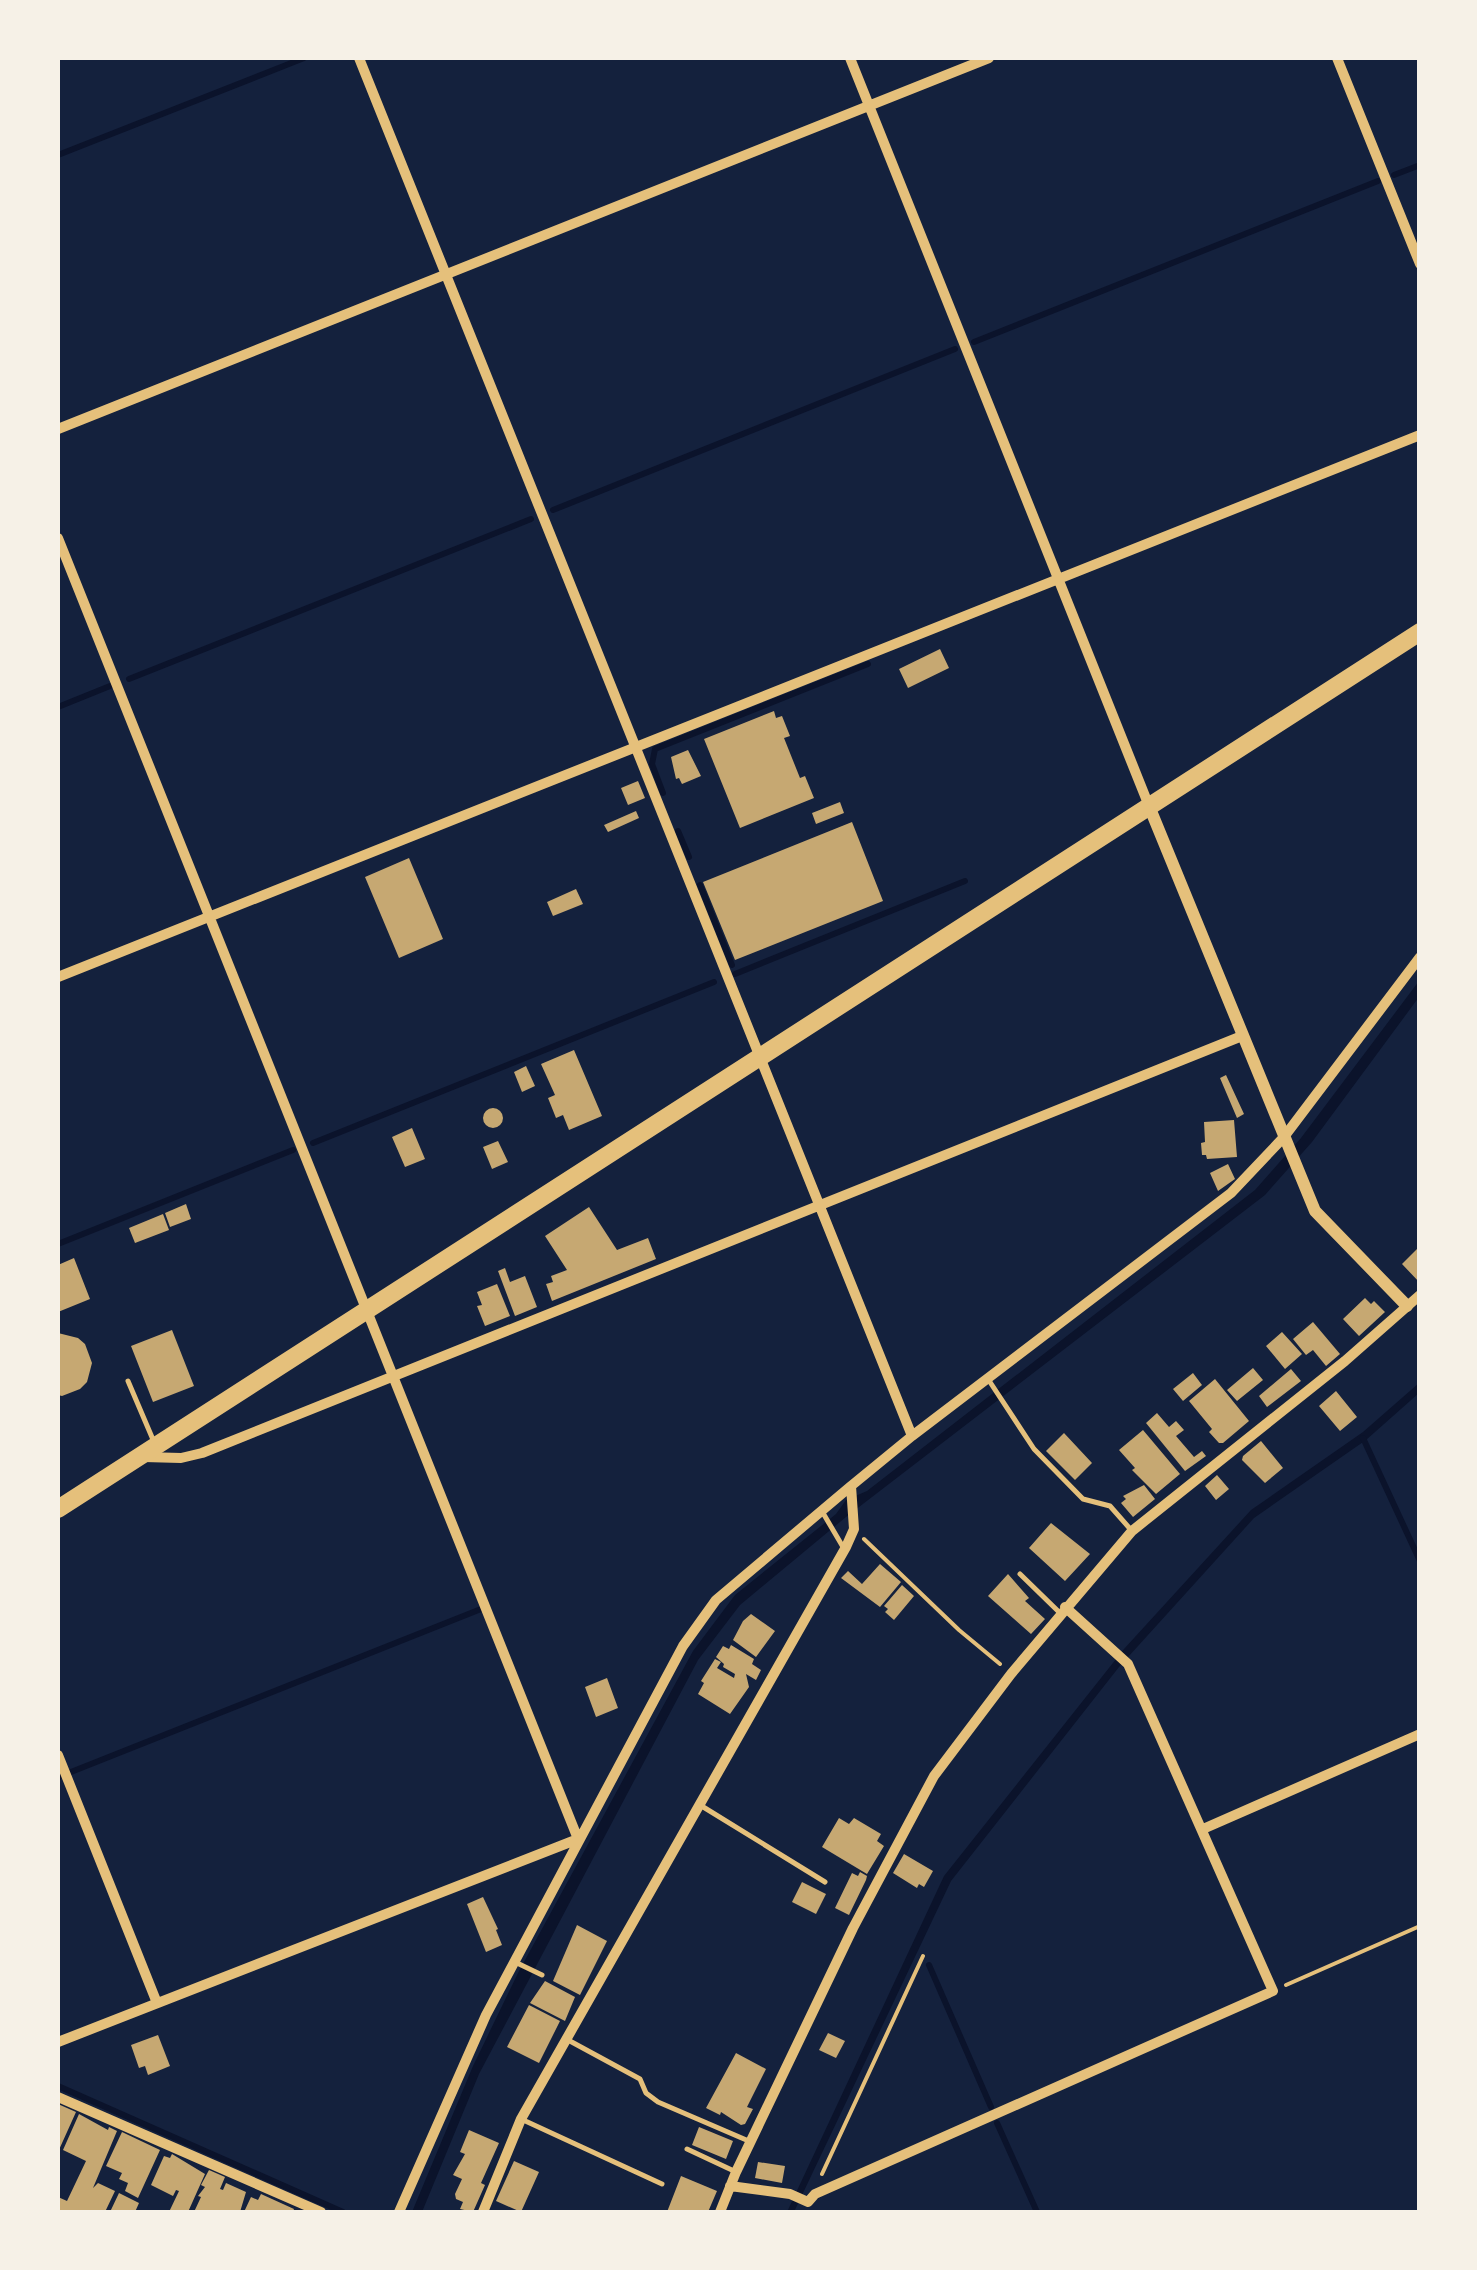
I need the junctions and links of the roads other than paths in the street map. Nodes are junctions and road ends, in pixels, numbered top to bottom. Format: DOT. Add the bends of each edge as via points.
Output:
graph roads {
  1 [pos="359,58"];
  2 [pos="850,58"];
  3 [pos="989,58"];
  4 [pos="1337,58"];
  5 [pos="869,105"];
  6 [pos="1420,264"];
  7 [pos="445,275"];
  8 [pos="58,430"];
  9 [pos="1420,435"];
  10 [pos="58,538"];
  11 [pos="1056,578"];
  12 [pos="1420,632"];
  13 [pos="635,748"];
  14 [pos="1149,806"];
  15 [pos="210,916"];
  16 [pos="1420,956"];
  17 [pos="58,977"];
  18 [pos="1242,1036"];
  19 [pos="759,1057"];
  20 [pos="1285,1141"];
  21 [pos="818,1206"];
  22 [pos="1420,1295"];
  23 [pos="1407,1306"];
  24 [pos="367,1308"];
  25 [pos="395,1376"];
  26 [pos="128,1381"];
  27 [pos="990,1382"];
  28 [pos="912,1436"];
  29 [pos="150,1452"];
  30 [pos="851,1489"];
  31 [pos="58,1509"];
  32 [pos="823,1514"];
  33 [pos="1132,1532"];
  34 [pos="844,1550"];
  35 [pos="1020,1574"];
  36 [pos="1062,1610"];
  37 [pos="1420,1734"];
  38 [pos="58,1754"];
  39 [pos="698,1804"];
  40 [pos="1203,1829"];
  41 [pos="578,1839"];
  42 [pos="825,1882"];
  43 [pos="516,1962"];
  44 [pos="542,1975"];
  45 [pos="157,2002"];
  46 [pos="565,2038"];
  47 [pos="58,2042"];
  48 [pos="58,2096"];
  49 [pos="521,2119"];
  50 [pos="751,2142"];
  51 [pos="687,2149"];
  52 [pos="736,2172"];
  53 [pos="662,2184"];
  54 [pos="730,2186"];
  55 [pos="322,2212"];
  56 [pos="399,2212"];
  57 [pos="483,2212"];
  58 [pos="720,2212"];
  1 -- 7 [label="street"];
  2 -- 5 [label="street"];
  3 -- 5 [label="street"];
  4 -- 6 [label="street"];
  5 -- 7 [label="street"];
  5 -- 11 [label="street"];
  7 -- 8 [label="street"];
  7 -- 13 [label="street"];
  9 -- 11 [label="street"];
  10 -- 15 [label="street"];
  11 -- 13 [label="street"];
  11 -- 14 [label="street"];
  12 -- 14 [label="main road"];
  13 -- 15 [label="street"];
  13 -- 19 [label="street"];
  14 -- 18 [label="street"];
  14 -- 19 [label="main road"];
  15 -- 17 [label="street"];
  15 -- 24 [label="street"];
  16 -- 20 [label="street"];
  18 -- 20 [label="street"];
  18 -- 21 [label="street"];
  19 -- 21 [label="street"];
  19 -- 24 [label="main road"];
  20 -- 23 [label="street" via="1315,1211"];
  20 -- 27 [label="street" via="1231,1193"];
  21 -- 25 [label="street"];
  21 -- 28 [label="street"];
  22 -- 23 [label="street"];
  23 -- 33 [label="street"];
  24 -- 25 [label="street"];
  24 -- 29 [label="main road"];
  25 -- 29 [label="street" via="202,1453 181,1458"];
  25 -- 41 [label="street"];
  26 -- 29 [label="lane"];
  27 -- 28 [label="street"];
  27 -- 33 [label="lane" via="1034,1449 1090,1502 1110,1506"];
  28 -- 30 [label="street"];
  29 -- 31 [label="main road"];
  30 -- 32 [label="street"];
  30 -- 34 [label="street" via="853,1526"];
  32 -- 34 [label="lane"];
  32 -- 41 [label="street" via="716,1600"];
  33 -- 36 [label="street"];
  34 -- 39 [label="street"];
  35 -- 36 [label="lane"];
  36 -- 40 [label="street" via="1128,1664"];
  36 -- 50 [label="street" via="934,1776"];
  37 -- 40 [label="street"];
  38 -- 45 [label="street"];
  39 -- 42 [label="lane"];
  39 -- 46 [label="street"];
  40 -- 54 [label="street" via="1272,1991 808,2202"];
  41 -- 43 [label="street"];
  41 -- 45 [label="street"];
  43 -- 44 [label="lane"];
  43 -- 56 [label="street"];
  45 -- 47 [label="street"];
  46 -- 49 [label="street"];
  46 -- 50 [label="lane" via="640,2079 658,2102"];
  48 -- 55 [label="street"];
  49 -- 53 [label="lane"];
  49 -- 57 [label="street"];
  50 -- 52 [label="street"];
  51 -- 52 [label="lane"];
  52 -- 54 [label="street"];
  54 -- 58 [label="street"];
}
